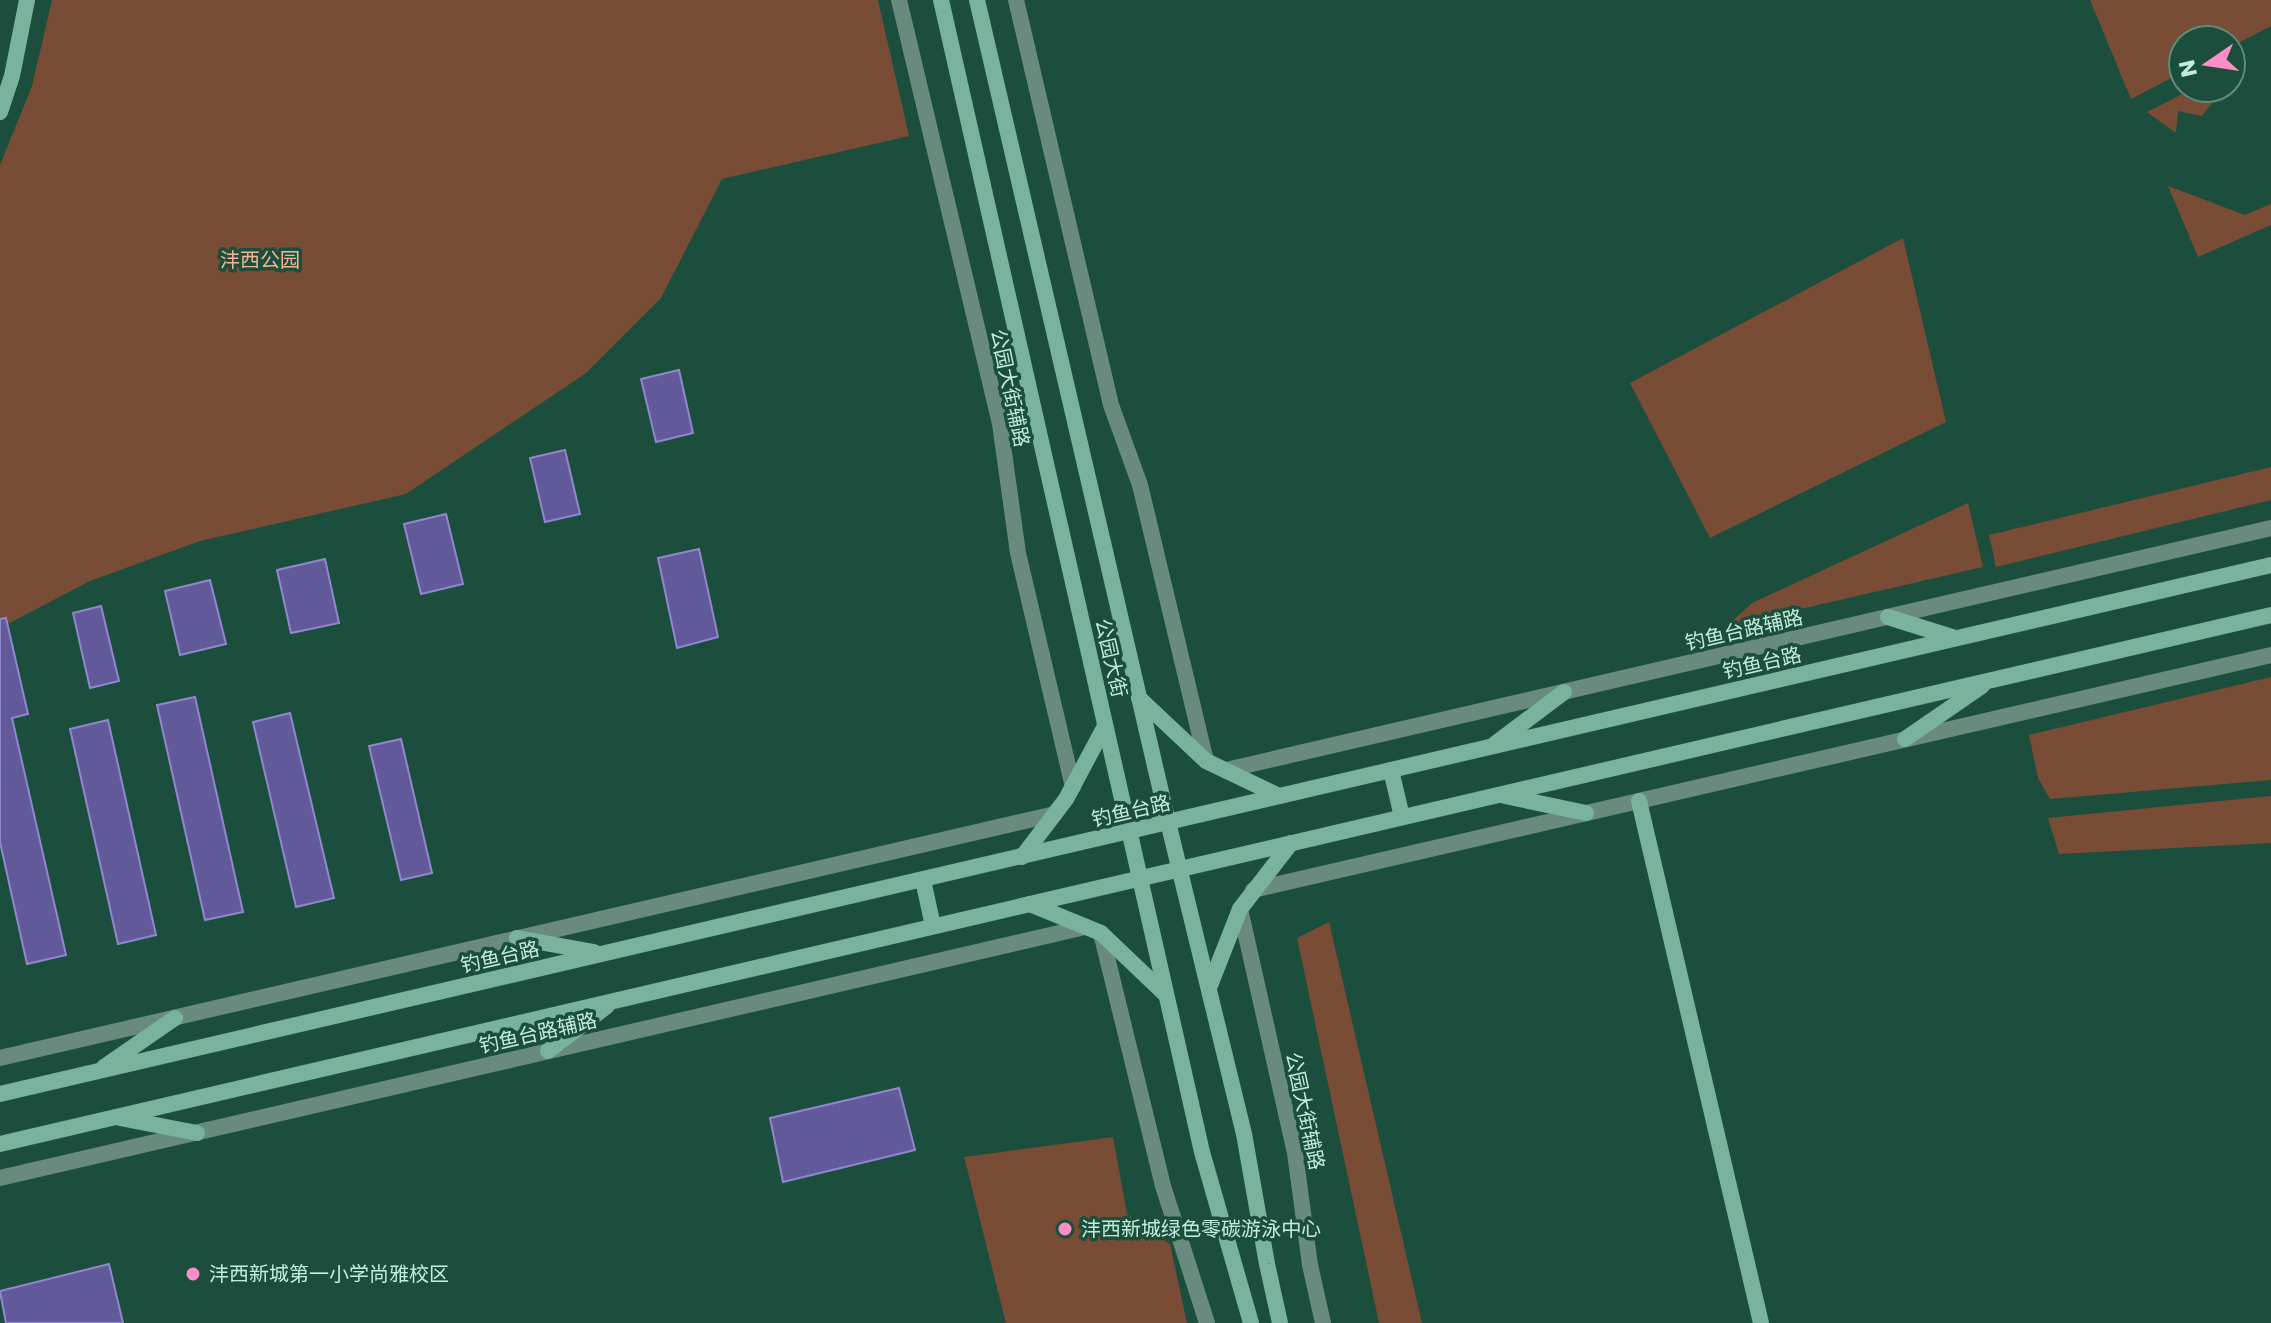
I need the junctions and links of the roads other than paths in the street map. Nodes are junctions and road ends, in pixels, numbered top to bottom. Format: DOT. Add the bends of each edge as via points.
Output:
graph roads {
  1 [pos="27,0"];
  2 [pos="899,0"];
  3 [pos="941,0"];
  4 [pos="977,0"];
  5 [pos="1016,0"];
  6 [pos="0,112"];
  7 [pos="2271,528"];
  8 [pos="2271,565"];
  9 [pos="2271,615"];
  10 [pos="1888,617"];
  11 [pos="1957,639"];
  12 [pos="2271,655"];
  13 [pos="1990,680"];
  14 [pos="1564,692"];
  15 [pos="1139,698"];
  16 [pos="1105,726"];
  17 [pos="1905,739"];
  18 [pos="1491,747"];
  19 [pos="1206,761"];
  20 [pos="1226,770"];
  21 [pos="1391,770"];
  22 [pos="1073,787"];
  23 [pos="1500,794"];
  24 [pos="1279,796"];
  25 [pos="1639,801"];
  26 [pos="1586,813"];
  27 [pos="1055,814"];
  28 [pos="1402,817"];
  29 [pos="1168,822"];
  30 [pos="1129,832"];
  31 [pos="1291,843"];
  32 [pos="1022,857"];
  33 [pos="1181,868"];
  34 [pos="1139,879"];
  35 [pos="923,880"];
  36 [pos="1253,890"];
  37 [pos="1030,904"];
  38 [pos="1240,909"];
  39 [pos="933,926"];
  40 [pos="1093,930"];
  41 [pos="517,938"];
  42 [pos="603,954"];
  43 [pos="1209,988"];
  44 [pos="1165,994"];
  45 [pos="614,1001"];
  46 [pos="175,1018"];
  47 [pos="548,1051"];
  48 [pos="0,1058"];
  49 [pos="96,1072"];
  50 [pos="0,1094"];
  51 [pos="115,1117"];
  52 [pos="197,1133"];
  53 [pos="0,1144"];
  54 [pos="0,1178"];
  55 [pos="1207,1323"];
  56 [pos="1251,1323"];
  57 [pos="1280,1323"];
  58 [pos="1323,1323"];
  59 [pos="1761,1323"];
  1 -- 6 [label="main road"];
  2 -- 22 [label="street, 公园大街辅路" via="1000,424 1018,553"];
  3 -- 16 [label="main road, 公园大街"];
  4 -- 15 [label="main road, 公园大街"];
  5 -- 19 [label="street" via="1111,405 1140,485"];
  7 -- 10 [label="street, 钓鱼台路辅路"];
  8 -- 11 [label="main road, 钓鱼台路"];
  9 -- 13 [label="main road"];
  10 -- 11 [label="main road"];
  10 -- 14 [label="street, 钓鱼台路辅路"];
  11 -- 18 [label="main road, 钓鱼台路"];
  12 -- 17 [label="street"];
  13 -- 17 [label="main road"];
  13 -- 23 [label="main road"];
  14 -- 18 [label="main road"];
  14 -- 20 [label="street, 钓鱼台路辅路"];
  15 -- 19 [label="main road"];
  15 -- 29 [label="main road, 公园大街"];
  16 -- 22 [label="main road"];
  16 -- 30 [label="main road, 公园大街"];
  17 -- 25 [label="street"];
  18 -- 21 [label="main road, 钓鱼台路"];
  19 -- 20 [label="main road"];
  20 -- 24 [label="main road"];
  21 -- 24 [label="main road, 钓鱼台路"];
  21 -- 28 [label="main road"];
  22 -- 27 [label="main road"];
  23 -- 26 [label="main road"];
  23 -- 28 [label="main road"];
  24 -- 29 [label="main road, 钓鱼台路"];
  25 -- 26 [label="street"];
  25 -- 59 [label="main road"];
  26 -- 36 [label="street"];
  27 -- 32 [label="main road"];
  27 -- 41 [label="street"];
  28 -- 31 [label="main road"];
  29 -- 30 [label="main road, 钓鱼台路"];
  29 -- 33 [label="main road, 公园大街"];
  30 -- 32 [label="main road, 钓鱼台路"];
  30 -- 34 [label="main road, 公园大街"];
  31 -- 33 [label="main road"];
  31 -- 36 [label="main road"];
  32 -- 35 [label="main road, 钓鱼台路"];
  33 -- 34 [label="main road"];
  33 -- 43 [label="main road, 公园大街"];
  34 -- 37 [label="main road"];
  34 -- 44 [label="main road, 公园大街"];
  35 -- 39 [label="main road"];
  35 -- 42 [label="main road, 钓鱼台路"];
  36 -- 38 [label="main road"];
  37 -- 39 [label="main road"];
  37 -- 40 [label="main road"];
  38 -- 43 [label="main road"];
  38 -- 58 [label="street, 公园大街辅路" via="1295,1153"];
  39 -- 45 [label="main road"];
  40 -- 44 [label="main road"];
  40 -- 47 [label="street, 钓鱼台路辅路"];
  40 -- 55 [label="street" via="1163,1186"];
  41 -- 42 [label="main road"];
  41 -- 46 [label="street"];
  42 -- 49 [label="main road, 钓鱼台路"];
  43 -- 57 [label="main road, 公园大街"];
  44 -- 56 [label="main road, 公园大街" via="1202,1152"];
  45 -- 47 [label="main road"];
  45 -- 51 [label="main road"];
  46 -- 48 [label="street"];
  46 -- 49 [label="main road"];
  47 -- 52 [label="street, 钓鱼台路辅路"];
  49 -- 50 [label="main road, 钓鱼台路"];
  51 -- 52 [label="main road"];
  51 -- 53 [label="main road"];
  52 -- 54 [label="street, 钓鱼台路辅路"];
}
